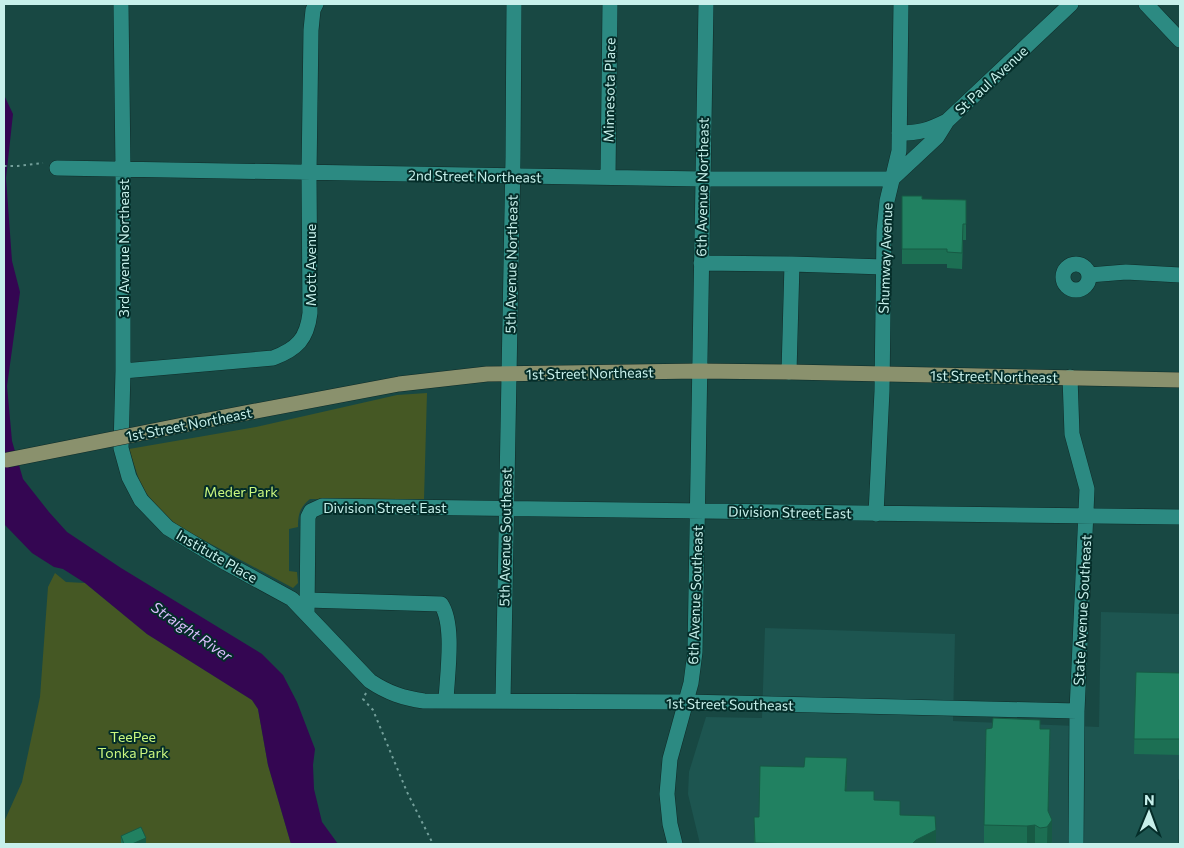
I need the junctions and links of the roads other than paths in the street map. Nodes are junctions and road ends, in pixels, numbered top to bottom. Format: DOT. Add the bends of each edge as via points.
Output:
graph roads {
  1 [pos="121,4"];
  2 [pos="316,4"];
  3 [pos="514,4"];
  4 [pos="610,4"];
  5 [pos="706,4"];
  6 [pos="900,4"];
  7 [pos="1071,4"];
  8 [pos="1146,4"];
  9 [pos="1180,40"];
  10 [pos="947,120"];
  11 [pos="899,133"];
  12 [pos="57,168"];
  13 [pos="124,169"];
  14 [pos="309,174"];
  15 [pos="512,176"];
  16 [pos="608,177"];
  17 [pos="702,179"];
  18 [pos="892,179"];
  19 [pos="701,263"];
  20 [pos="792,264"];
  21 [pos="884,267"];
  22 [pos="1180,274"];
  23 [pos="1089,275"];
  24 [pos="124,371"];
  25 [pos="699,371"];
  26 [pos="789,372"];
  27 [pos="883,373"];
  28 [pos="509,374"];
  29 [pos="1070,377"];
  30 [pos="1180,380"];
  31 [pos="5,460"];
  32 [pos="135,490"];
  33 [pos="505,507"];
  34 [pos="698,510"];
  35 [pos="876,514"];
  36 [pos="1086,516"];
  37 [pos="1180,517"];
  38 [pos="307,607"];
  39 [pos="370,681"];
  40 [pos="446,701"];
  41 [pos="503,701"];
  42 [pos="686,702"];
  43 [pos="1077,711"];
  44 [pos="675,844"];
  45 [pos="1076,844"];
  1 -- 13 [label="street, 3rd Avenue Northeast"];
  2 -- 14 [label="street, Mott Avenue" via="311,30"];
  3 -- 15 [label="street, 5th Avenue Northeast"];
  4 -- 16 [label="street, Minnesota Place"];
  5 -- 17 [label="street, 6th Avenue Northeast"];
  6 -- 11 [label="street, Shumway Avenue"];
  7 -- 10 [label="street, St Paul Avenue"];
  8 -- 9 [label="street"];
  10 -- 11 [label="street, St Paul Avenue" via="916,133"];
  10 -- 18 [label="street" via="937,137"];
  11 -- 18 [label="street, Shumway Avenue" via="899,151"];
  12 -- 13 [label="street, 2nd Street Northeast"];
  13 -- 14 [label="street, 2nd Street Northeast"];
  13 -- 24 [label="street, 3rd Avenue Northeast"];
  14 -- 15 [label="street, 2nd Street Northeast"];
  14 -- 24 [label="street, Mott Avenue" via="310,313 305,335 298,345 273,358"];
  15 -- 16 [label="street, 2nd Street Northeast"];
  15 -- 28 [label="street, 5th Avenue Northeast"];
  16 -- 17 [label="street, 2nd Street Northeast"];
  17 -- 18 [label="street, 2nd Street Northeast"];
  17 -- 19 [label="street, 6th Avenue Northeast"];
  18 -- 21 [label="street, Shumway Avenue" via="887,201"];
  19 -- 20 [label="street"];
  19 -- 25 [label="street, 6th Avenue Northeast"];
  20 -- 21 [label="street"];
  20 -- 26 [label="street"];
  21 -- 27 [label="street, Shumway Avenue"];
  22 -- 23 [label="street" via="1126,272"];
  24 -- 32 [label="street, 3rd Avenue Northeast" via="121,448"];
  25 -- 26 [label="main road, 1st Street Northeast"];
  25 -- 28 [label="main road, 1st Street Northeast"];
  25 -- 34 [label="street, 6th Avenue Southeast"];
  26 -- 27 [label="main road, 1st Street Northeast"];
  27 -- 29 [label="main road, 1st Street Northeast"];
  27 -- 35 [label="street, Shumway Avenue"];
  28 -- 31 [label="main road, 1st Street Northeast, bridge" via="399,384"];
  28 -- 33 [label="street, 5th Avenue Southeast"];
  29 -- 30 [label="main road, 1st Street Northeast"];
  29 -- 36 [label="street, State Avenue Southeast" via="1072,434 1087,488"];
  32 -- 38 [label="street, Institute Place" via="168,528"];
  33 -- 34 [label="street, Division Street East"];
  33 -- 38 [label="street, Division Street East" via="322,506 308,517"];
  33 -- 41 [label="street, 5th Avenue Southeast"];
  34 -- 35 [label="street, Division Street East"];
  34 -- 42 [label="street, 6th Avenue Southeast" via="695,652"];
  35 -- 36 [label="street, Division Street East"];
  36 -- 37 [label="street, Division Street East"];
  36 -- 43 [label="street, State Avenue Southeast"];
  38 -- 39 [label="street, Institute Place"];
  38 -- 40 [label="street" via="441,604 449,627"];
  39 -- 40 [label="street, 1st Street Southeast" via="403,698"];
  40 -- 41 [label="street, 1st Street Southeast"];
  41 -- 42 [label="street, 1st Street Southeast"];
  42 -- 43 [label="street, 1st Street Southeast"];
  42 -- 44 [label="street, 6th Avenue Southeast" via="670,759 667,794"];
  43 -- 45 [label="street, State Avenue Southeast"];
}
